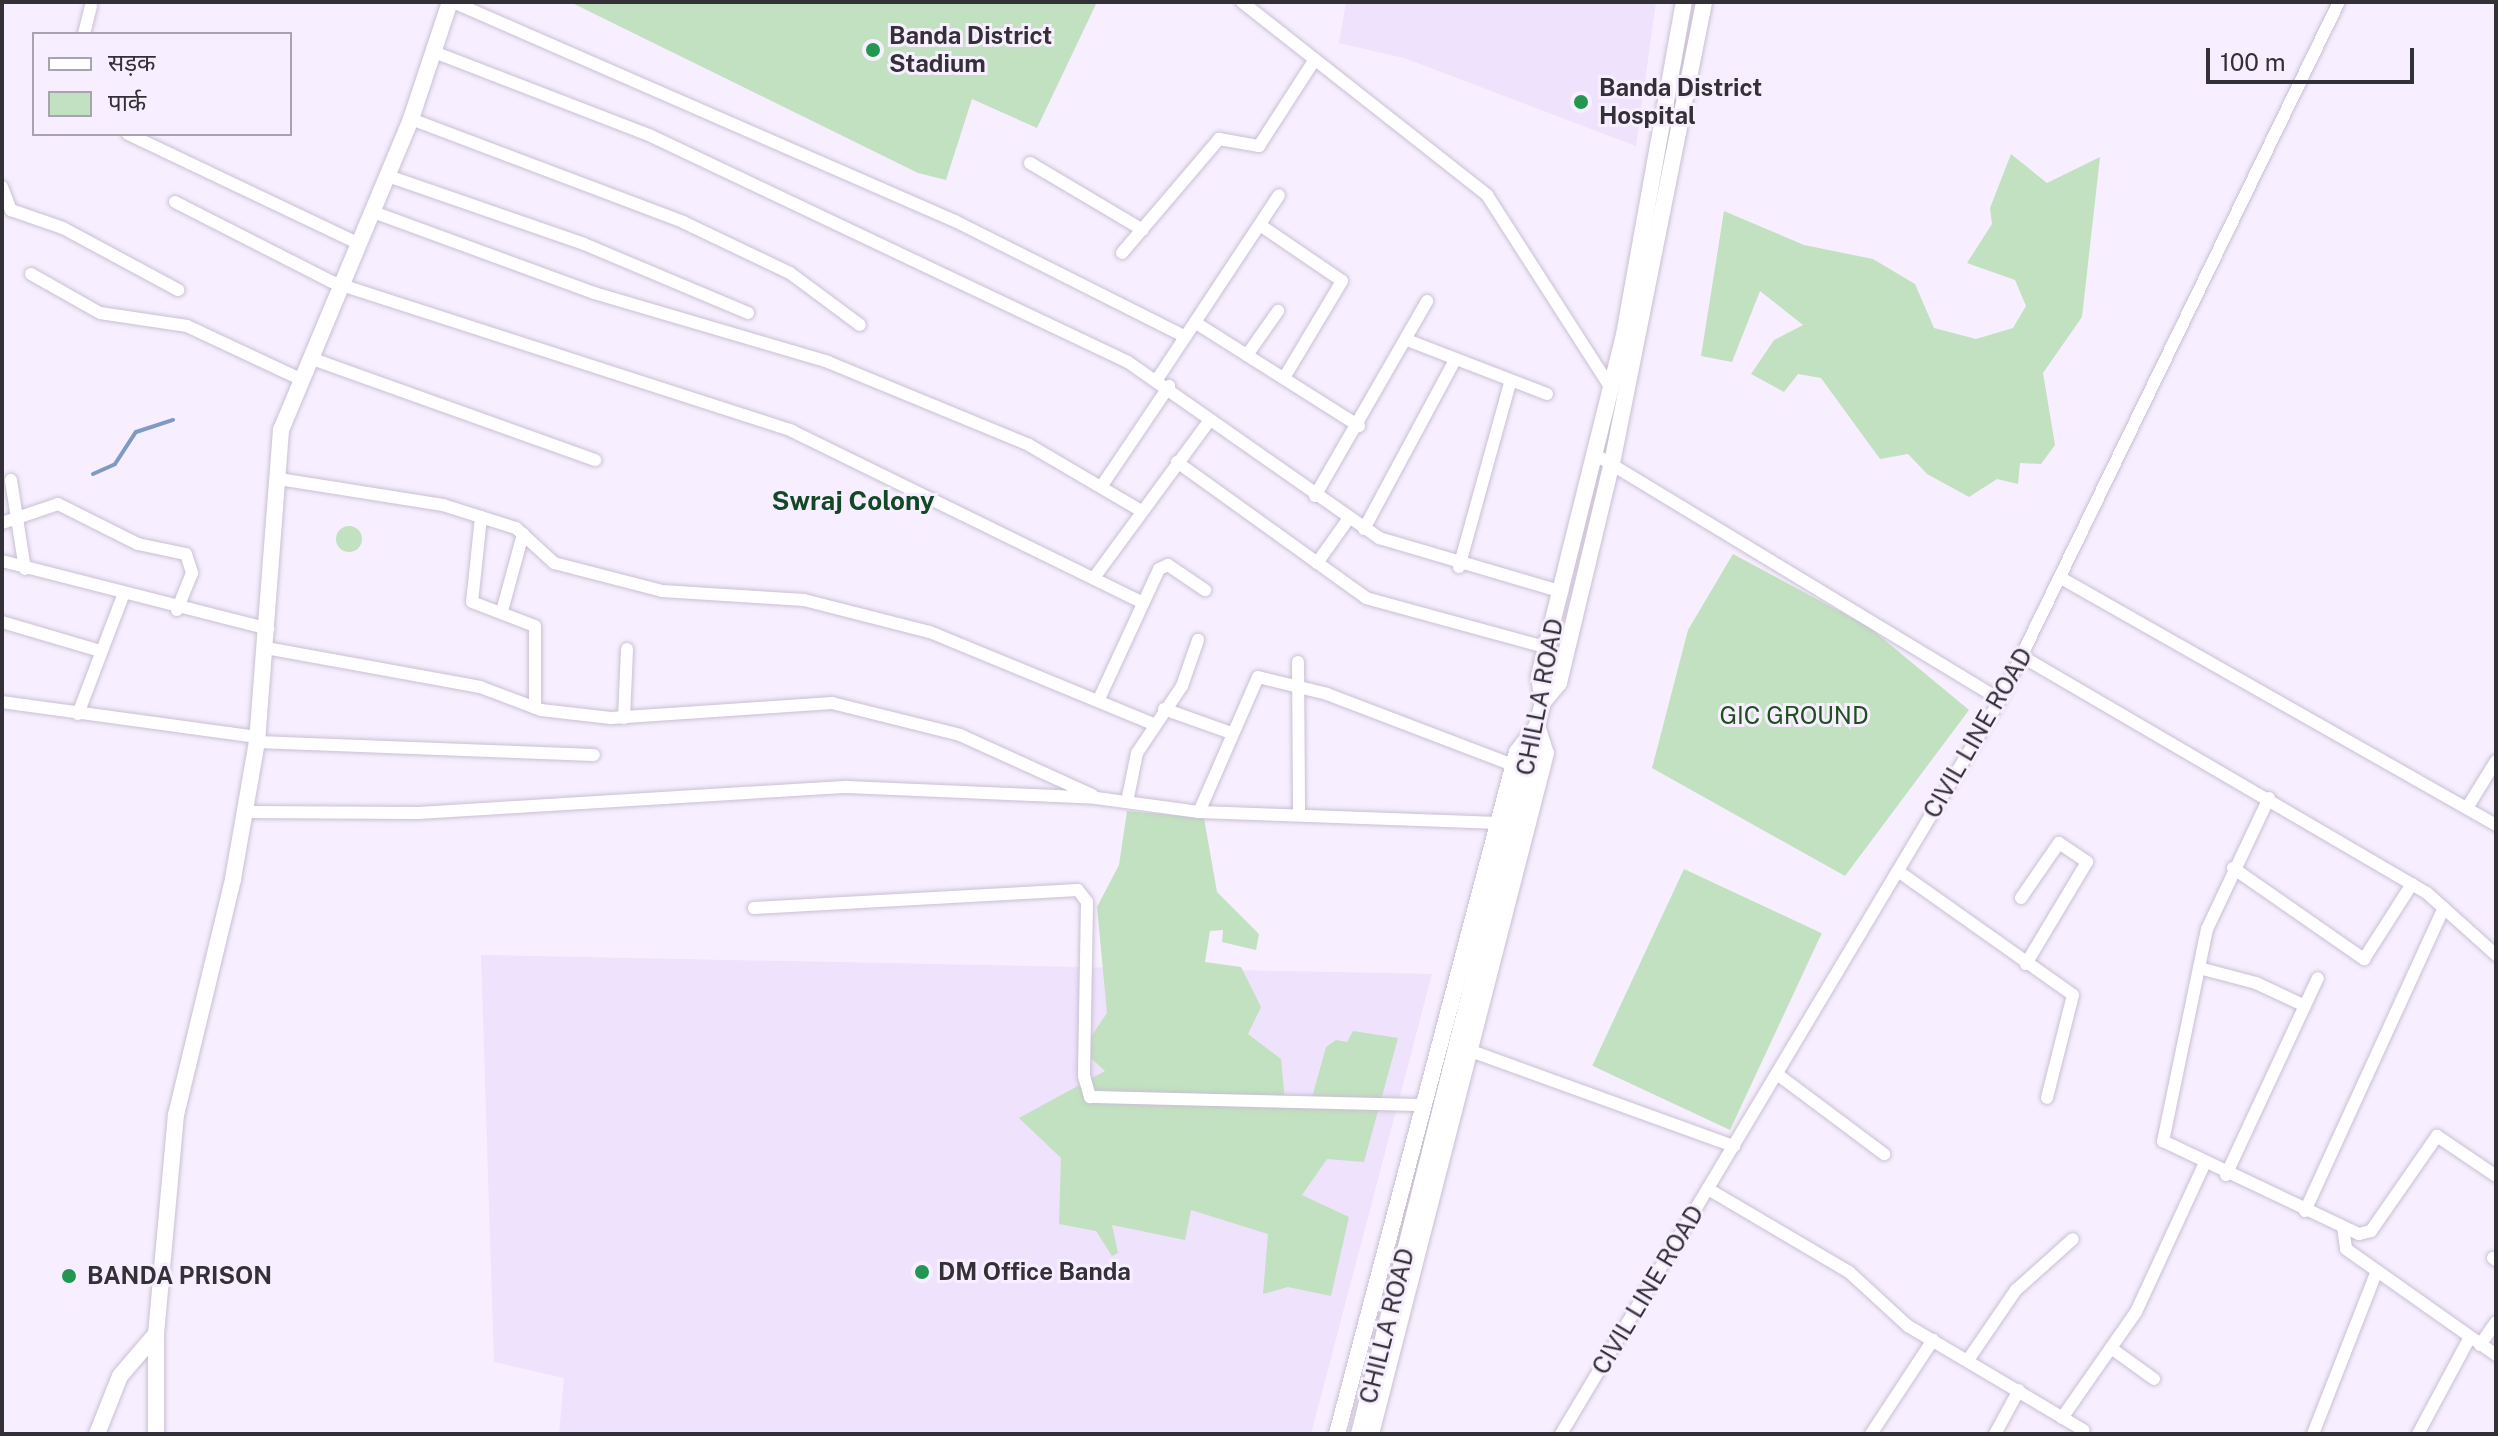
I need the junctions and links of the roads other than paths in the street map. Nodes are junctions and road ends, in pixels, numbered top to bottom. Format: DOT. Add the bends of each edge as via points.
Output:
graph roads {
  1 [pos="452,2"];
  2 [pos="1242,2"];
  3 [pos="1684,2"];
  4 [pos="1704,2"];
  5 [pos="2339,2"];
  6 [pos="91,6"];
  7 [pos="84,32"];
  8 [pos="434,52"];
  9 [pos="1315,59"];
  10 [pos="411,119"];
  11 [pos="132,136"];
  12 [pos="1030,163"];
  13 [pos="388,176"];
  14 [pos="2,187"];
  15 [pos="1279,195"];
  16 [pos="175,202"];
  17 [pos="373,212"];
  18 [pos="1260,225"];
  19 [pos="1143,230"];
  20 [pos="360,244"];
  21 [pos="1122,253"];
  22 [pos="31,274"];
  23 [pos="342,286"];
  24 [pos="178,290"];
  25 [pos="1427,301"];
  26 [pos="1278,311"];
  27 [pos="748,313"];
  28 [pos="1196,323"];
  29 [pos="860,325"];
  30 [pos="1186,337"];
  31 [pos="1407,340"];
  32 [pos="1247,355"];
  33 [pos="310,358"];
  34 [pos="1453,364"];
  35 [pos="1284,378"];
  36 [pos="300,379"];
  37 [pos="1164,382"];
  38 [pos="1510,383"];
  39 [pos="1611,388"];
  40 [pos="1547,394"];
  41 [pos="1210,420"];
  42 [pos="1359,426"];
  43 [pos="1596,455"];
  44 [pos="595,460"];
  45 [pos="1177,462"];
  46 [pos="1612,463"];
  47 [pos="279,479"];
  48 [pos="11,480"];
  49 [pos="1101,487"];
  50 [pos="1315,496"];
  51 [pos="1140,510"];
  52 [pos="19,516"];
  53 [pos="481,517"];
  54 [pos="1349,518"];
  55 [pos="2,523"];
  56 [pos="1364,529"];
  57 [pos="523,534"];
  58 [pos="2,561"];
  59 [pos="1317,563"];
  60 [pos="1459,567"];
  61 [pos="25,569"];
  62 [pos="1096,575"];
  63 [pos="2061,578"];
  64 [pos="1205,590"];
  65 [pos="1562,592"];
  66 [pos="124,593"];
  67 [pos="1139,601"];
  68 [pos="177,610"];
  69 [pos="502,611"];
  70 [pos="2,622"];
  71 [pos="268,629"];
  72 [pos="1198,640"];
  73 [pos="1545,647"];
  74 [pos="266,648"];
  75 [pos="627,649"];
  76 [pos="97,650"];
  77 [pos="2023,657"];
  78 [pos="1298,662"];
  79 [pos="1297,688"];
  80 [pos="1099,699"];
  81 [pos="2000,700"];
  82 [pos="2,702"];
  83 [pos="1543,702"];
  84 [pos="535,708"];
  85 [pos="1164,709"];
  86 [pos="78,714"];
  87 [pos="624,718"];
  88 [pos="1153,724"];
  89 [pos="1537,726"];
  90 [pos="1231,733"];
  91 [pos="257,740"];
  92 [pos="594,755"];
  93 [pos="2496,761"];
  94 [pos="1520,768"];
  95 [pos="1096,798"];
  96 [pos="2269,798"];
  97 [pos="1127,802"];
  98 [pos="2467,808"];
  99 [pos="246,812"];
  100 [pos="1199,812"];
  101 [pos="1299,814"];
  102 [pos="1500,823"];
  103 [pos="2496,825"];
  104 [pos="2233,868"];
  105 [pos="1898,871"];
  106 [pos="2412,884"];
  107 [pos="2021,898"];
  108 [pos="754,908"];
  109 [pos="2444,908"];
  110 [pos="2496,955"];
  111 [pos="2026,964"];
  112 [pos="2199,968"];
  113 [pos="2318,978"];
  114 [pos="2305,1006"];
  115 [pos="1471,1051"];
  116 [pos="1777,1074"];
  117 [pos="2047,1098"];
  118 [pos="1422,1105"];
  119 [pos="1734,1146"];
  120 [pos="1884,1154"];
  121 [pos="2204,1165"];
  122 [pos="2226,1175"];
  123 [pos="2496,1176"];
  124 [pos="1708,1189"];
  125 [pos="2305,1211"];
  126 [pos="2343,1227"];
  127 [pos="2073,1239"];
  128 [pos="2377,1271"];
  129 [pos="2496,1322"];
  130 [pos="156,1334"];
  131 [pos="1933,1340"];
  132 [pos="2474,1342"];
  133 [pos="2111,1348"];
  134 [pos="2496,1355"];
  135 [pos="1968,1360"];
  136 [pos="2154,1379"];
  137 [pos="2019,1390"];
  138 [pos="2062,1418"];
  139 [pos="2083,1430"];
  140 [pos="97,1434"];
  141 [pos="156,1434"];
  142 [pos="1337,1434"];
  143 [pos="1359,1434"];
  144 [pos="1371,1434"];
  145 [pos="1561,1434"];
  146 [pos="1871,1434"];
  147 [pos="1995,1434"];
  148 [pos="2313,1434"];
  149 [pos="2418,1434"];
  1 -- 8 [label="main road"];
  1 -- 30 [label="street" via="955,221"];
  2 -- 9 [label="street"];
  3 -- 39 [label="main road, CHILLA ROAD"];
  4 -- 46 [label="main road"];
  5 -- 63 [label="street, CIVIL LINE ROAD"];
  6 -- 7 [label="street"];
  8 -- 10 [label="main road"];
  8 -- 37 [label="street" via="649,135"];
  9 -- 19 [label="street" via="1259,146 1219,139"];
  9 -- 39 [label="street" via="1487,195"];
  10 -- 13 [label="main road"];
  10 -- 29 [label="street" via="697,228 790,273"];
  11 -- 20 [label="street"];
  12 -- 19 [label="street"];
  13 -- 17 [label="main road"];
  13 -- 27 [label="street" via="584,244"];
  14 -- 24 [label="street" via="11,210 63,228"];
  15 -- 18 [label="street"];
  16 -- 23 [label="street"];
  17 -- 20 [label="main road"];
  17 -- 49 [label="street" via="594,293 828,362 990,427"];
  18 -- 28 [label="street"];
  18 -- 35 [label="street" via="1342,281"];
  19 -- 21 [label="street"];
  20 -- 23 [label="main road"];
  22 -- 36 [label="street" via="100,313 187,326"];
  23 -- 33 [label="main road"];
  23 -- 62 [label="street" via="792,431 986,531"];
  25 -- 31 [label="street"];
  26 -- 32 [label="street"];
  28 -- 30 [label="street"];
  28 -- 32 [label="street"];
  30 -- 37 [label="street"];
  31 -- 34 [label="street"];
  31 -- 42 [label="street"];
  32 -- 35 [label="street"];
  33 -- 36 [label="main road"];
  33 -- 44 [label="street"];
  34 -- 38 [label="street"];
  34 -- 56 [label="street"];
  35 -- 42 [label="street"];
  36 -- 47 [label="main road" via="281,430"];
  37 -- 41 [label="street"];
  37 -- 49 [label="street"];
  38 -- 40 [label="street"];
  38 -- 60 [label="street"];
  39 -- 43 [label="main road, CHILLA ROAD"];
  41 -- 45 [label="street"];
  41 -- 50 [label="street"];
  42 -- 50 [label="street"];
  43 -- 46 [label="street"];
  43 -- 65 [label="main road, CHILLA ROAD"];
  45 -- 51 [label="street"];
  45 -- 59 [label="street"];
  46 -- 81 [label="street"];
  46 -- 83 [label="main road" via="1559,683"];
  47 -- 53 [label="street" via="403,497"];
  47 -- 71 [label="main road"];
  48 -- 52 [label="street"];
  49 -- 51 [label="street"];
  50 -- 54 [label="street"];
  51 -- 62 [label="street"];
  52 -- 55 [label="street"];
  52 -- 61 [label="street"];
  52 -- 68 [label="street" via="58,504 138,544 186,554 192,573"];
  53 -- 57 [label="street"];
  53 -- 69 [label="street" via="472,602"];
  54 -- 56 [label="street"];
  54 -- 59 [label="street"];
  56 -- 60 [label="street"];
  57 -- 69 [label="street"];
  57 -- 80 [label="street" via="554,563 690,596 737,591 804,600 930,632"];
  58 -- 61 [label="street"];
  59 -- 73 [label="street" via="1366,598"];
  60 -- 65 [label="street"];
  61 -- 66 [label="street"];
  62 -- 67 [label="street"];
  63 -- 77 [label="street, CIVIL LINE ROAD"];
  63 -- 98 [label="street"];
  64 -- 67 [label="street" via="1163,566"];
  65 -- 73 [label="main road, CHILLA ROAD"];
  66 -- 68 [label="street"];
  66 -- 76 [label="street"];
  67 -- 80 [label="street"];
  68 -- 71 [label="street"];
  69 -- 84 [label="street" via="538,631"];
  70 -- 76 [label="street"];
  71 -- 74 [label="main road"];
  72 -- 85 [label="street" via="1182,686"];
  73 -- 83 [label="main road, CHILLA ROAD"];
  74 -- 84 [label="street" via="480,687"];
  74 -- 91 [label="main road"];
  75 -- 87 [label="street"];
  76 -- 86 [label="street"];
  77 -- 81 [label="street, CIVIL LINE ROAD"];
  77 -- 96 [label="street"];
  78 -- 79 [label="street"];
  79 -- 90 [label="street" via="1253,679"];
  79 -- 94 [label="street"];
  79 -- 101 [label="street"];
  80 -- 88 [label="street"];
  81 -- 105 [label="street, CIVIL LINE ROAD"];
  82 -- 86 [label="street"];
  83 -- 89 [label="main road, CHILLA ROAD"];
  84 -- 87 [label="street"];
  85 -- 88 [label="street"];
  85 -- 90 [label="street"];
  86 -- 91 [label="street"];
  87 -- 95 [label="street" via="832,703 960,735"];
  88 -- 97 [label="street" via="1137,753"];
  89 -- 94 [label="main road, CHILLA ROAD"];
  89 -- 115 [label="main road" via="1546,753"];
  90 -- 100 [label="street"];
  91 -- 92 [label="street"];
  91 -- 99 [label="main road"];
  93 -- 98 [label="street"];
  94 -- 102 [label="main road"];
  94 -- 143 [label="main road, CHILLA ROAD"];
  95 -- 97 [label="street"];
  95 -- 99 [label="street" via="791,788 418,813"];
  96 -- 104 [label="street"];
  96 -- 106 [label="street"];
  97 -- 100 [label="street"];
  98 -- 103 [label="street"];
  99 -- 130 [label="main road" via="176,1115"];
  100 -- 101 [label="street"];
  101 -- 102 [label="street"];
  102 -- 118 [label="main road"];
  104 -- 106 [label="street" via="2364,959"];
  104 -- 112 [label="street"];
  105 -- 111 [label="street"];
  105 -- 116 [label="street, CIVIL LINE ROAD"];
  106 -- 109 [label="street"];
  107 -- 111 [label="street" via="2059,843 2087,862"];
  108 -- 118 [label="street" via="1078,890 1087,902 1084,1076 1090,1097"];
  109 -- 110 [label="street"];
  109 -- 125 [label="street"];
  111 -- 117 [label="street" via="2073,995"];
  112 -- 114 [label="street" via="2256,983"];
  112 -- 121 [label="street" via="2163,1141"];
  113 -- 114 [label="street"];
  114 -- 122 [label="street"];
  115 -- 119 [label="street"];
  115 -- 144 [label="main road"];
  116 -- 119 [label="street, CIVIL LINE ROAD"];
  116 -- 120 [label="street"];
  118 -- 142 [label="main road"];
  119 -- 124 [label="street, CIVIL LINE ROAD"];
  121 -- 122 [label="street"];
  121 -- 133 [label="street" via="2148,1291"];
  122 -- 125 [label="street"];
  123 -- 126 [label="street" via="2437,1136 2371,1231"];
  124 -- 131 [label="street" via="1849,1272"];
  124 -- 145 [label="street, CIVIL LINE ROAD"];
  125 -- 126 [label="street"];
  126 -- 128 [label="street" via="2342,1244"];
  127 -- 135 [label="street" via="2016,1290"];
  128 -- 132 [label="street"];
  128 -- 148 [label="street"];
  129 -- 132 [label="street"];
  130 -- 140 [label="main road" via="120,1376"];
  130 -- 141 [label="main road"];
  131 -- 135 [label="street"];
  131 -- 146 [label="street"];
  132 -- 134 [label="street"];
  132 -- 149 [label="street"];
  133 -- 136 [label="street"];
  133 -- 138 [label="street"];
  135 -- 137 [label="street"];
  137 -- 138 [label="street"];
  137 -- 147 [label="street"];
  138 -- 139 [label="street"];
}
